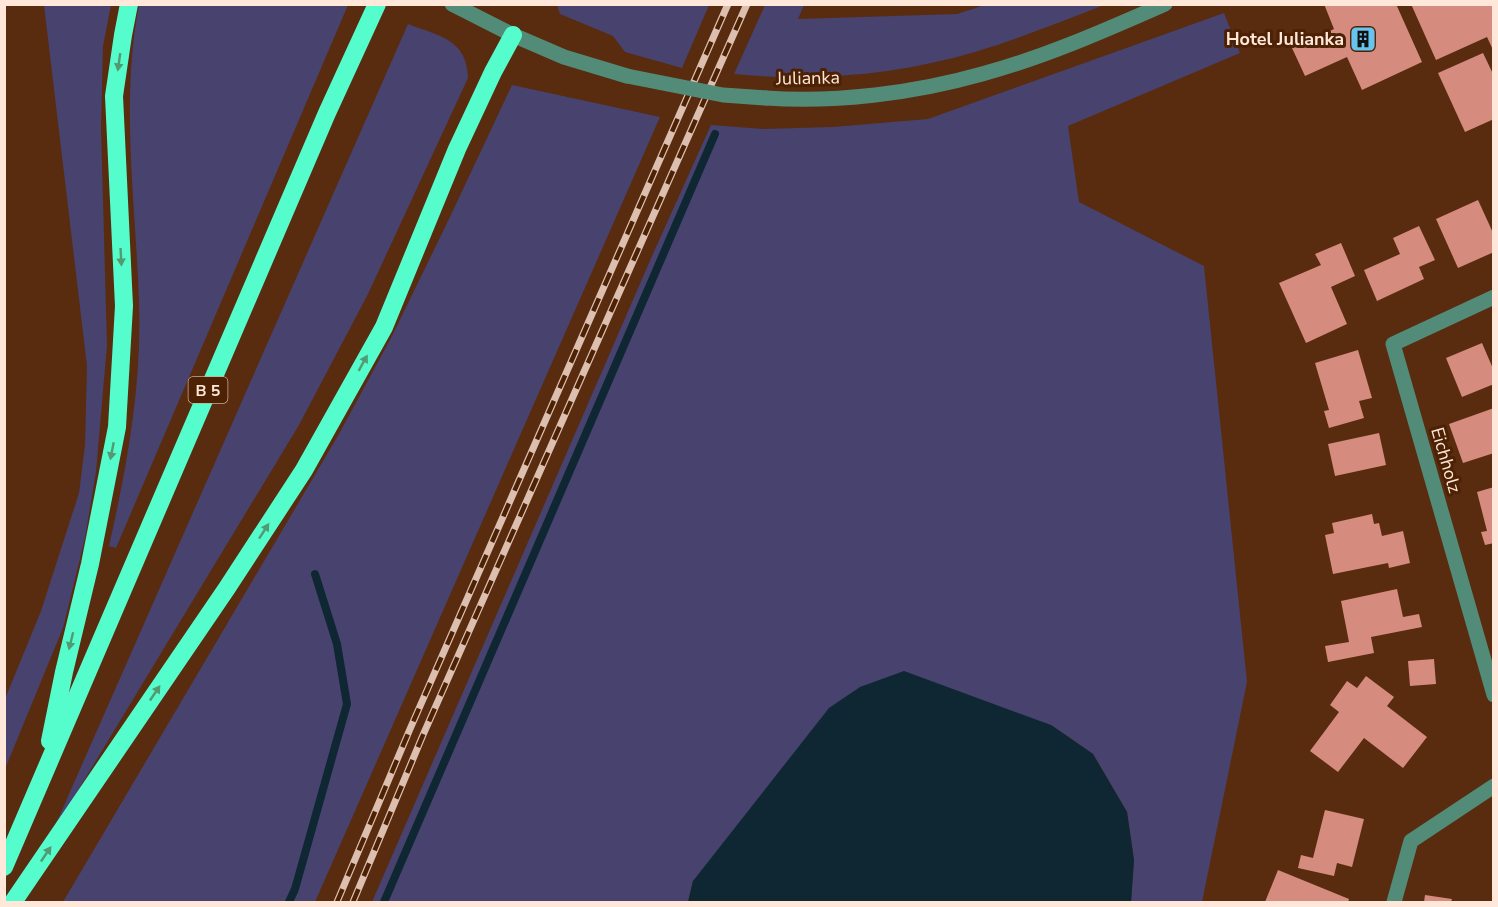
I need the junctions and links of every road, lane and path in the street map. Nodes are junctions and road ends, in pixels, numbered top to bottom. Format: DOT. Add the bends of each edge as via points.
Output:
graph roads {
  1 [pos="129,4"];
  2 [pos="377,4"];
  3 [pos="1165,4"];
  4 [pos="457,7"];
  5 [pos="513,35"];
  6 [pos="1494,297"];
  7 [pos="1494,695"];
  8 [pos="43,778"];
  9 [pos="1494,786"];
  10 [pos="4,867"];
  11 [pos="13,903"];
  12 [pos="1394,903"];
  1 -- 8 [label="highway, one-way" via="114,96 124,306 117,427"];
  2 -- 8 [label="highway, B 5" via="327,112"];
  3 -- 5 [label="street, Julianka, bridge" via="1046,53 982,74 882,93 800,100 723,94 627,76 564,57"];
  4 -- 5 [label="street, Julianka"];
  11 -- 5 [label="highway, one-way" via="304,470 384,327 457,149"];
  6 -- 7 [label="street, Eichholz" via="1393,344"];
  8 -- 10 [label="highway, B 5"];
  9 -- 12 [label="street" via="1411,841"];
}
